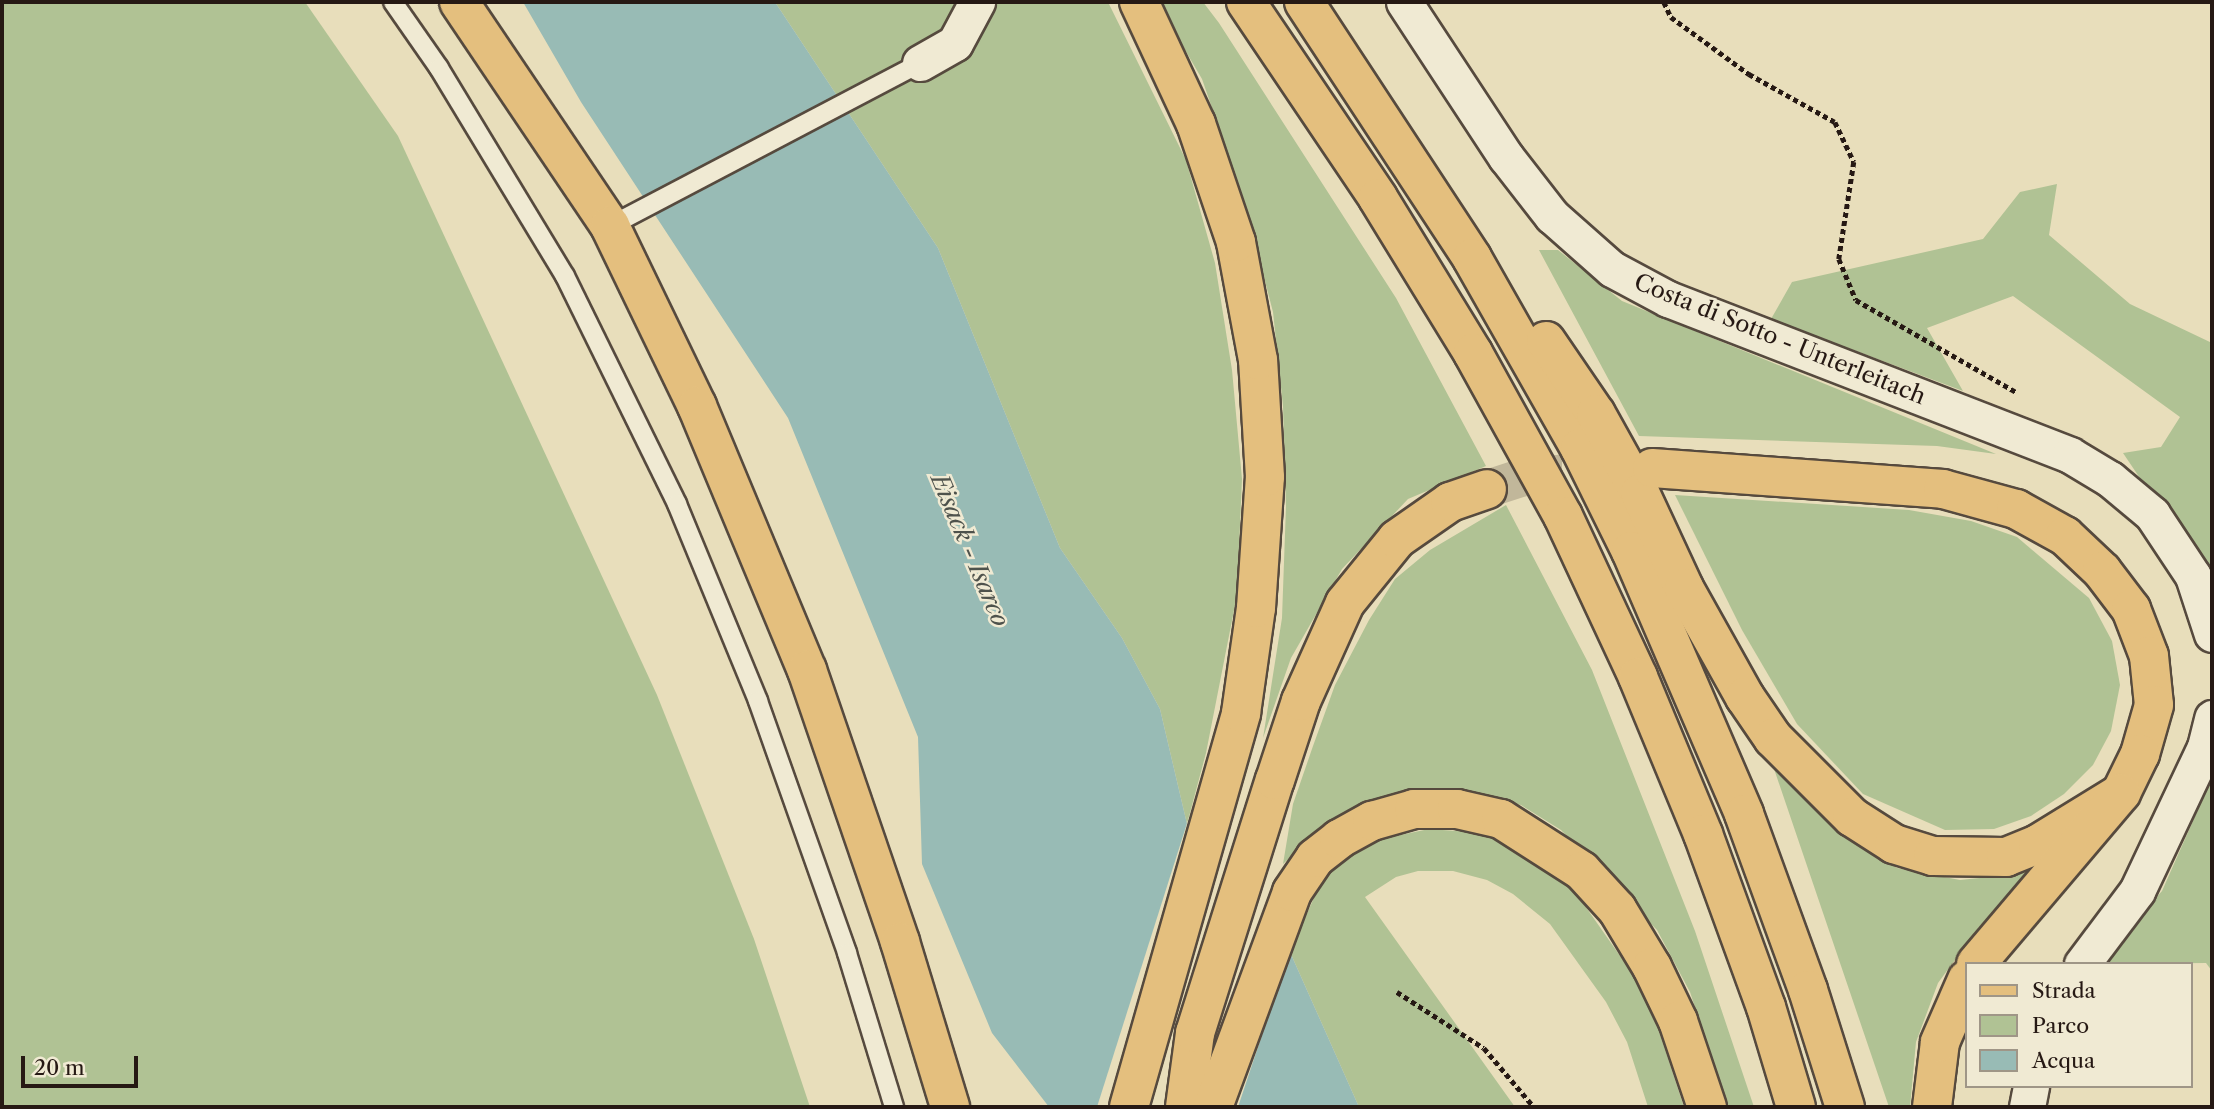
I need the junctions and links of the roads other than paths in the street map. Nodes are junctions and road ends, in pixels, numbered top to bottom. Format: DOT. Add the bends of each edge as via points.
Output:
graph roads {
  1 [pos="393,2"];
  2 [pos="459,2"];
  3 [pos="977,2"];
  4 [pos="1139,2"];
  5 [pos="1246,2"];
  6 [pos="1304,2"];
  7 [pos="1404,2"];
  8 [pos="920,63"];
  9 [pos="623,219"];
  10 [pos="1472,258"];
  11 [pos="1652,468"];
  12 [pos="1487,489"];
  13 [pos="2212,634"];
  14 [pos="2212,718"];
  15 [pos="2121,793"];
  16 [pos="1978,962"];
  17 [pos="2084,962"];
  18 [pos="1966,982"];
  19 [pos="1195,1033"];
  20 [pos="2031,1088"];
  21 [pos="894,1107"];
  22 [pos="950,1107"];
  23 [pos="1129,1107"];
  24 [pos="1153,1107"];
  25 [pos="1185,1107"];
  26 [pos="1213,1107"];
  27 [pos="1707,1107"];
  28 [pos="1796,1107"];
  29 [pos="1845,1107"];
  30 [pos="1932,1107"];
  31 [pos="2027,1107"];
  1 -- 21 [label="lane" via="439,68 565,276 677,504 758,701 847,953"];
  2 -- 9 [label="main road"];
  3 -- 8 [label="street" via="955,43"];
  4 -- 23 [label="main road" via="1196,124 1237,242 1258,360 1265,477 1256,608 1241,713"];
  5 -- 28 [label="main road" via="1378,198 1473,353 1563,516 1638,677 1703,834 1766,1007"];
  6 -- 10 [label="main road"];
  7 -- 13 [label="street, Costa di Sotto - Unterleitach" via="1513,167 1552,216 1612,269 1668,299 2070,455 2110,479 2152,514 2193,576"];
  8 -- 9 [label="lane"];
  9 -- 22 [label="main road" via="807,670 900,942"];
  10 -- 15 [label="main road" via="1554,351 1596,414 1640,493 1684,589 1752,708 1805,774 1852,817 1894,844 1933,856 2006,857 2038,844"];
  10 -- 29 [label="main road" via="1580,448 1680,656 1772,889"];
  11 -- 15 [label="main road" via="1943,489 2016,509 2065,536 2102,571 2131,609 2148,656 2154,705 2140,754"];
  12 -- 19 [label="main road" via="1450,502 1397,539 1345,603 1301,701"];
  14 -- 17 [label="street" via="2205,747 2137,891"];
  15 -- 16 [label="main road"];
  18 -- 30 [label="main road" via="1940,1042"];
  19 -- 24 [label="main road"];
  19 -- 25 [label="main road"];
  20 -- 31 [label="street"];
  26 -- 27 [label="main road" via="1235,1058 1277,925 1315,858 1372,821 1414,808 1457,809 1501,819 1582,871 1616,909 1678,1021"];
}
